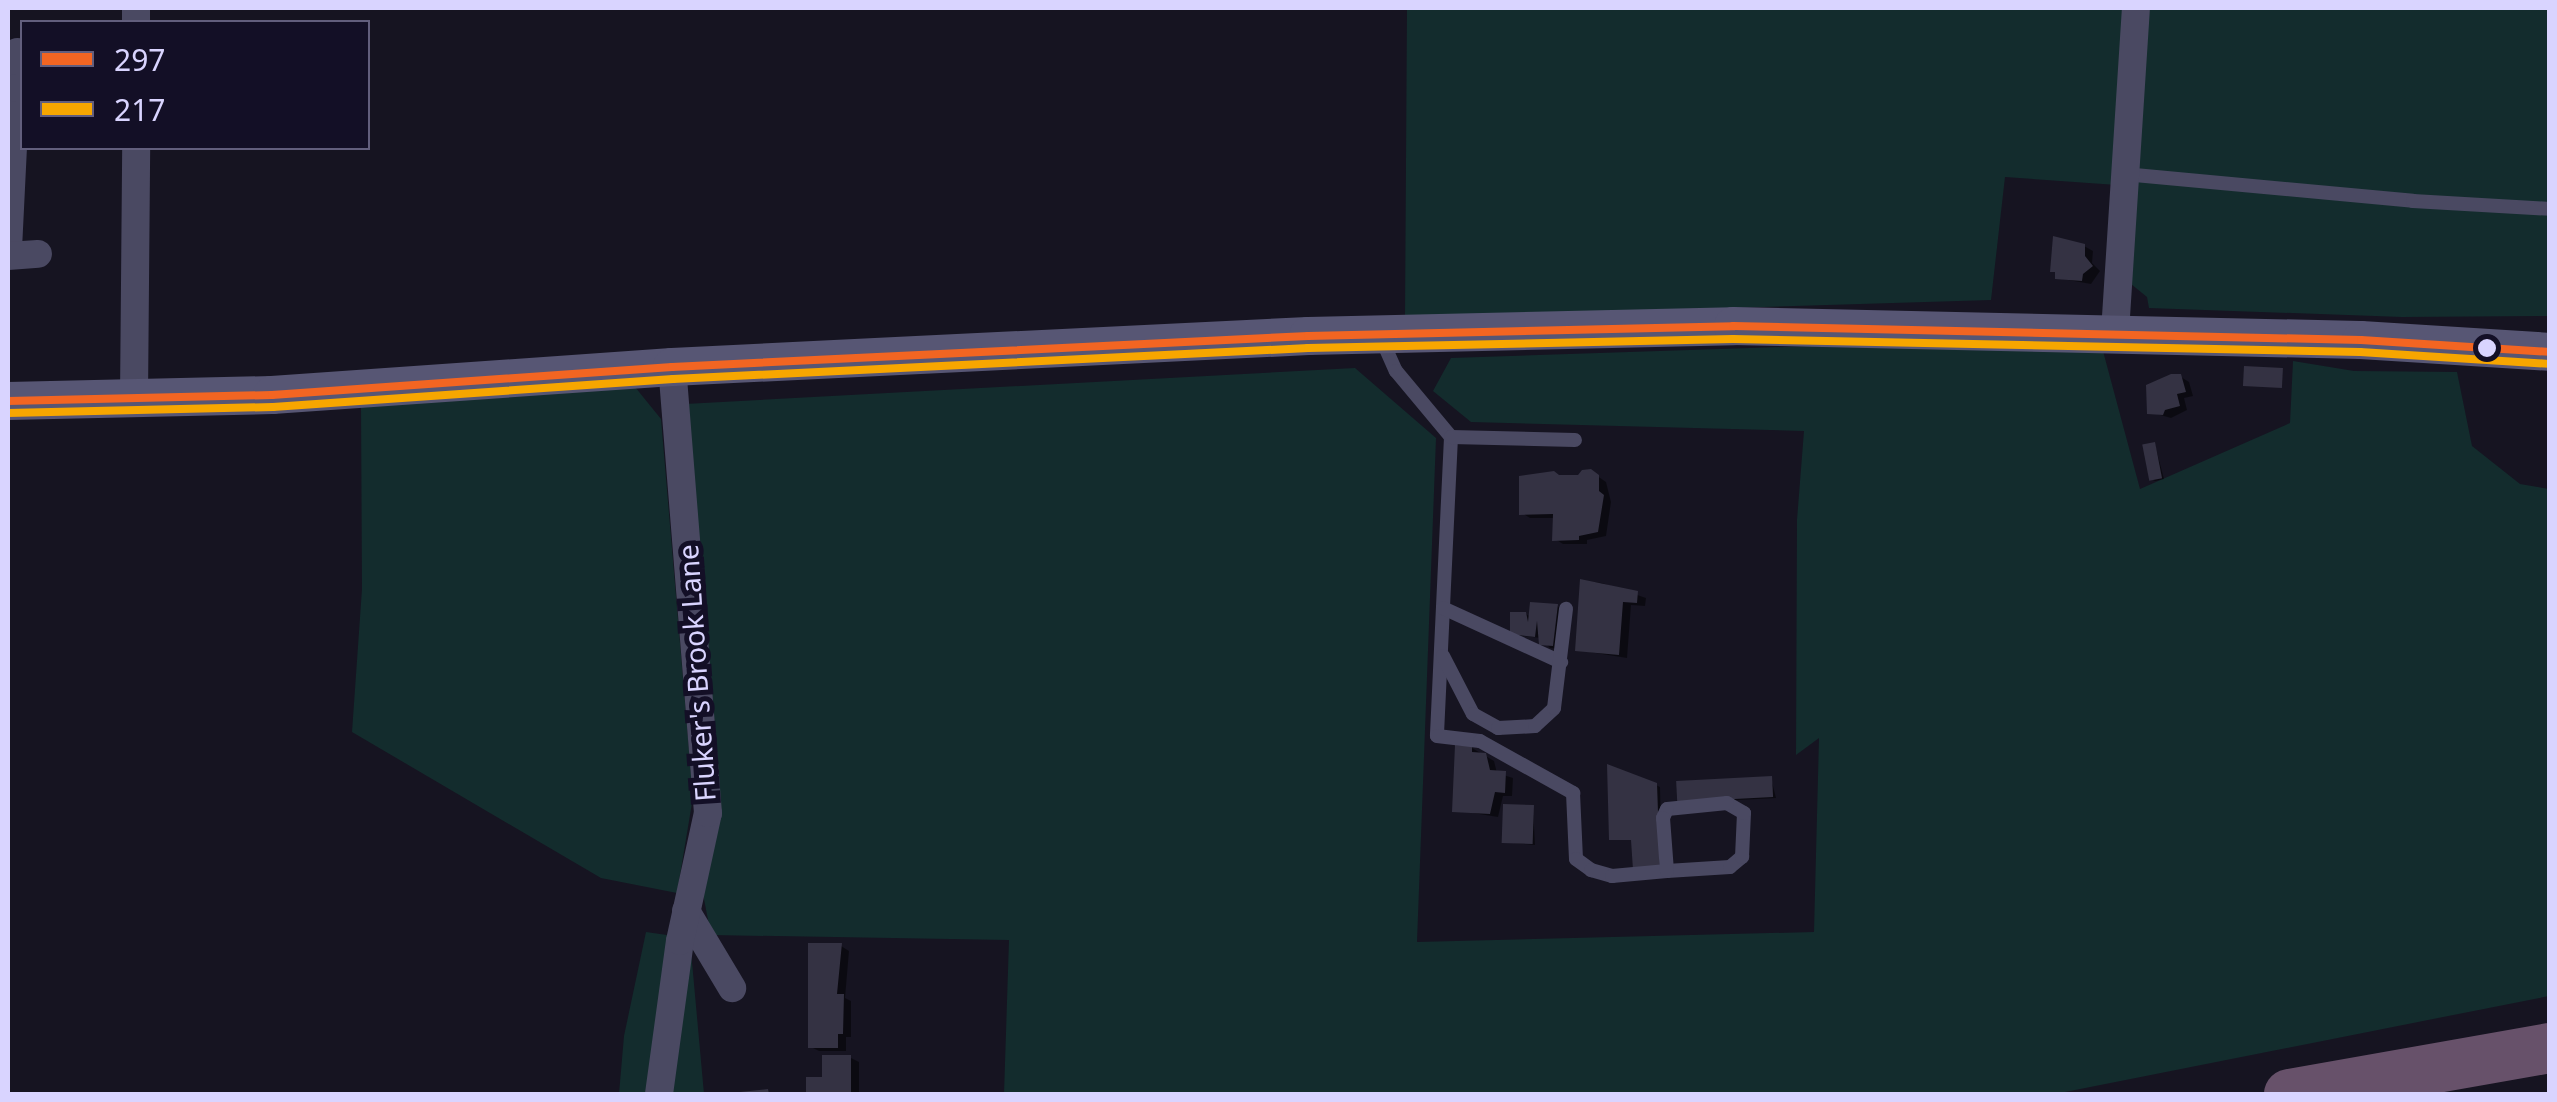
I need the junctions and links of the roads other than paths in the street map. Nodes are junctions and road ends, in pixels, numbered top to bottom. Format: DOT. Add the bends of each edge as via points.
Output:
graph roads {
  1 [pos="2136,8"];
  2 [pos="17,52"];
  3 [pos="19,88"];
  4 [pos="136,150"];
  5 [pos="2124,174"];
  6 [pos="2550,209"];
  7 [pos="8,252"];
  8 [pos="38,254"];
  9 [pos="2115,332"];
  10 [pos="1379,334"];
  11 [pos="2550,352"];
  12 [pos="672,367"];
  13 [pos="134,398"];
  14 [pos="8,401"];
  15 [pos="1450,437"];
  16 [pos="1576,440"];
  17 [pos="1443,608"];
  18 [pos="1566,609"];
  19 [pos="1441,652"];
  20 [pos="1561,662"];
  21 [pos="1666,872"];
  22 [pos="686,912"];
  23 [pos="732,988"];
  24 [pos="2550,1048"];
  25 [pos="660,1094"];
  26 [pos="2289,1094"];
  1 -- 5 [label="street"];
  2 -- 3 [label="street"];
  3 -- 7 [label="street"];
  4 -- 13 [label="street"];
  5 -- 6 [label="lane"];
  5 -- 9 [label="street"];
  7 -- 8 [label="street"];
  9 -- 10 [label="main road" via="1733,326"];
  9 -- 11 [label="main road"];
  10 -- 12 [label="main road"];
  10 -- 15 [label="lane" via="1396,371"];
  12 -- 13 [label="main road"];
  12 -- 22 [label="street, Fluker's Brook Lane" via="708,813"];
  13 -- 14 [label="main road"];
  15 -- 16 [label="lane"];
  15 -- 17 [label="lane"];
  17 -- 19 [label="lane"];
  17 -- 20 [label="lane"];
  18 -- 20 [label="lane"];
  19 -- 20 [label="lane" via="1473,714 1512,730 1551,716"];
  19 -- 21 [label="lane" via="1437,736 1480,741 1574,793 1576,858 1591,870 1612,876"];
  21 -- 21 [label="lane" via="1730,866 1742,857 1744,812 1727,803 1667,808"];
  22 -- 23 [label="street"];
  22 -- 25 [label="street, Fluker's Brook Lane"];
  24 -- 26 [label="highway"];
}
